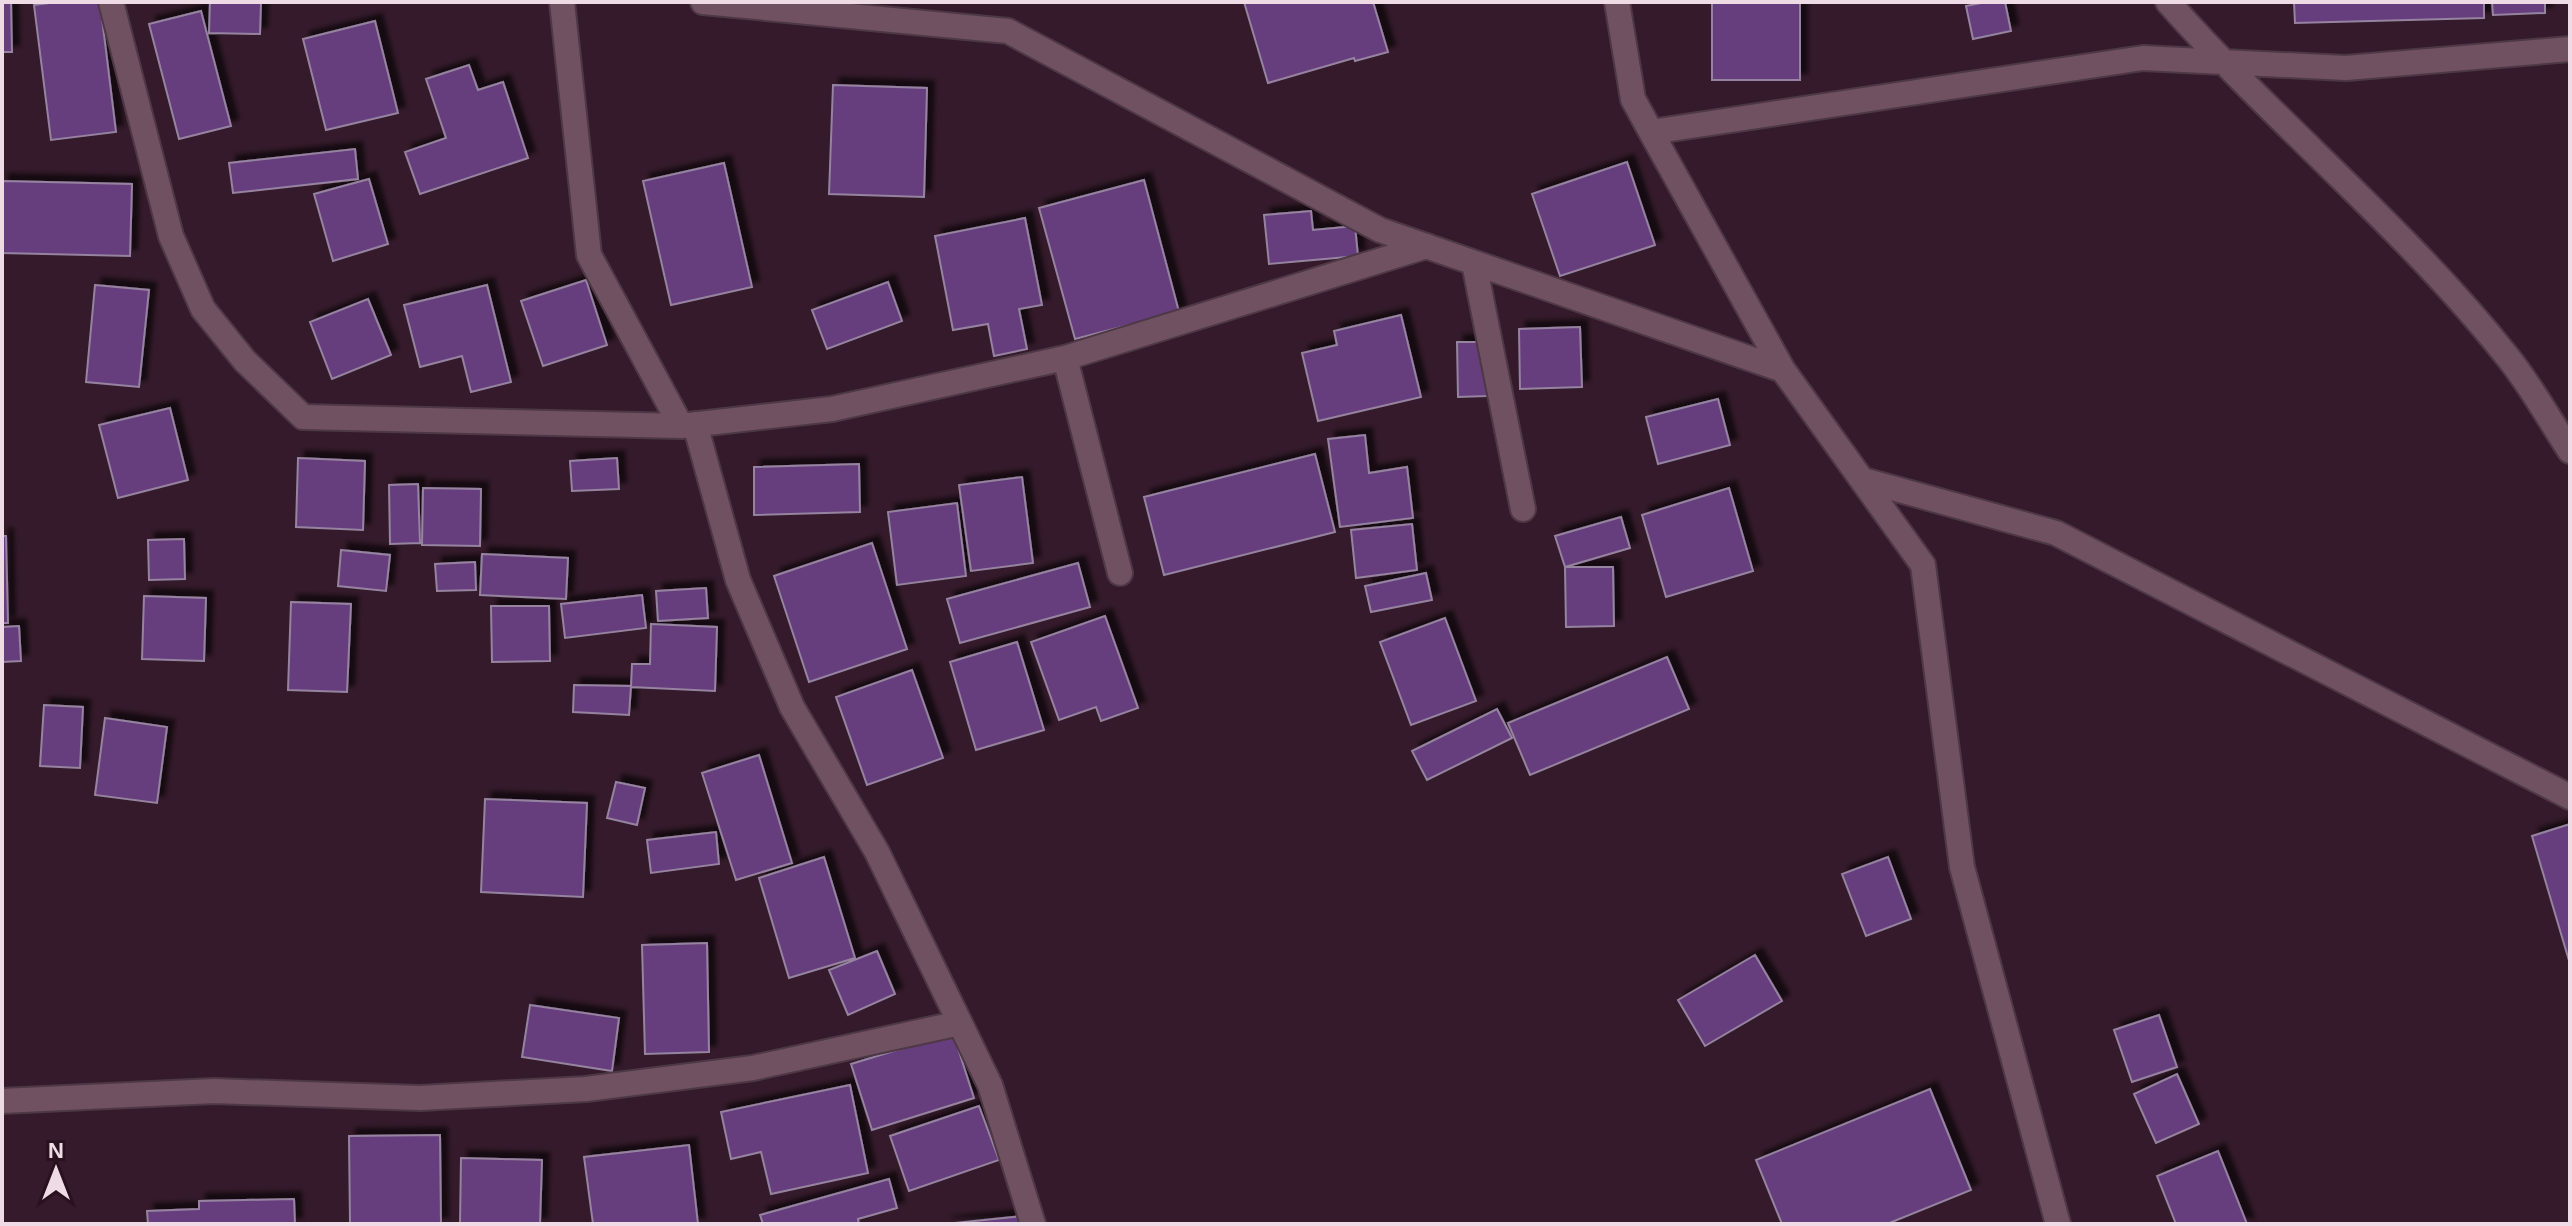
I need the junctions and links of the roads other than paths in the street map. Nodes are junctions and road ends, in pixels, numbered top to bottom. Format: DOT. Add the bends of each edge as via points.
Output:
graph roads {
  1 [pos="111,2"];
  2 [pos="562,2"];
  3 [pos="703,2"];
  4 [pos="1617,2"];
  5 [pos="2168,2"];
  6 [pos="2570,49"];
  7 [pos="2221,61"];
  8 [pos="1651,132"];
  9 [pos="1427,246"];
  10 [pos="1474,263"];
  11 [pos="1065,358"];
  12 [pos="1783,370"];
  13 [pos="688,425"];
  14 [pos="2570,451"];
  15 [pos="1863,480"];
  16 [pos="1523,509"];
  17 [pos="1120,573"];
  18 [pos="2570,797"];
  19 [pos="960,1023"];
  20 [pos="2,1101"];
  21 [pos="1033,1224"];
  22 [pos="2058,1224"];
  1 -- 13 [label="street" via="171,236 203,309 245,361 303,417"];
  2 -- 13 [label="street" via="589,255"];
  3 -- 9 [label="street" via="1008,31 1380,230"];
  4 -- 8 [label="street" via="1633,99"];
  5 -- 7 [label="street"];
  6 -- 7 [label="street" via="2346,68"];
  7 -- 8 [label="street" via="2143,58"];
  7 -- 14 [label="street" via="2393,227 2507,356"];
  8 -- 12 [label="street"];
  9 -- 10 [label="street"];
  9 -- 11 [label="street"];
  10 -- 12 [label="street"];
  10 -- 16 [label="street"];
  11 -- 13 [label="street" via="832,409"];
  11 -- 17 [label="street"];
  12 -- 15 [label="street"];
  13 -- 19 [label="street" via="738,580 792,707 877,852"];
  15 -- 18 [label="street" via="2056,533"];
  15 -- 22 [label="street" via="1923,565 1962,867"];
  19 -- 20 [label="street" via="753,1068 586,1089 420,1098 214,1091"];
  19 -- 21 [label="street" via="990,1085"];
}
